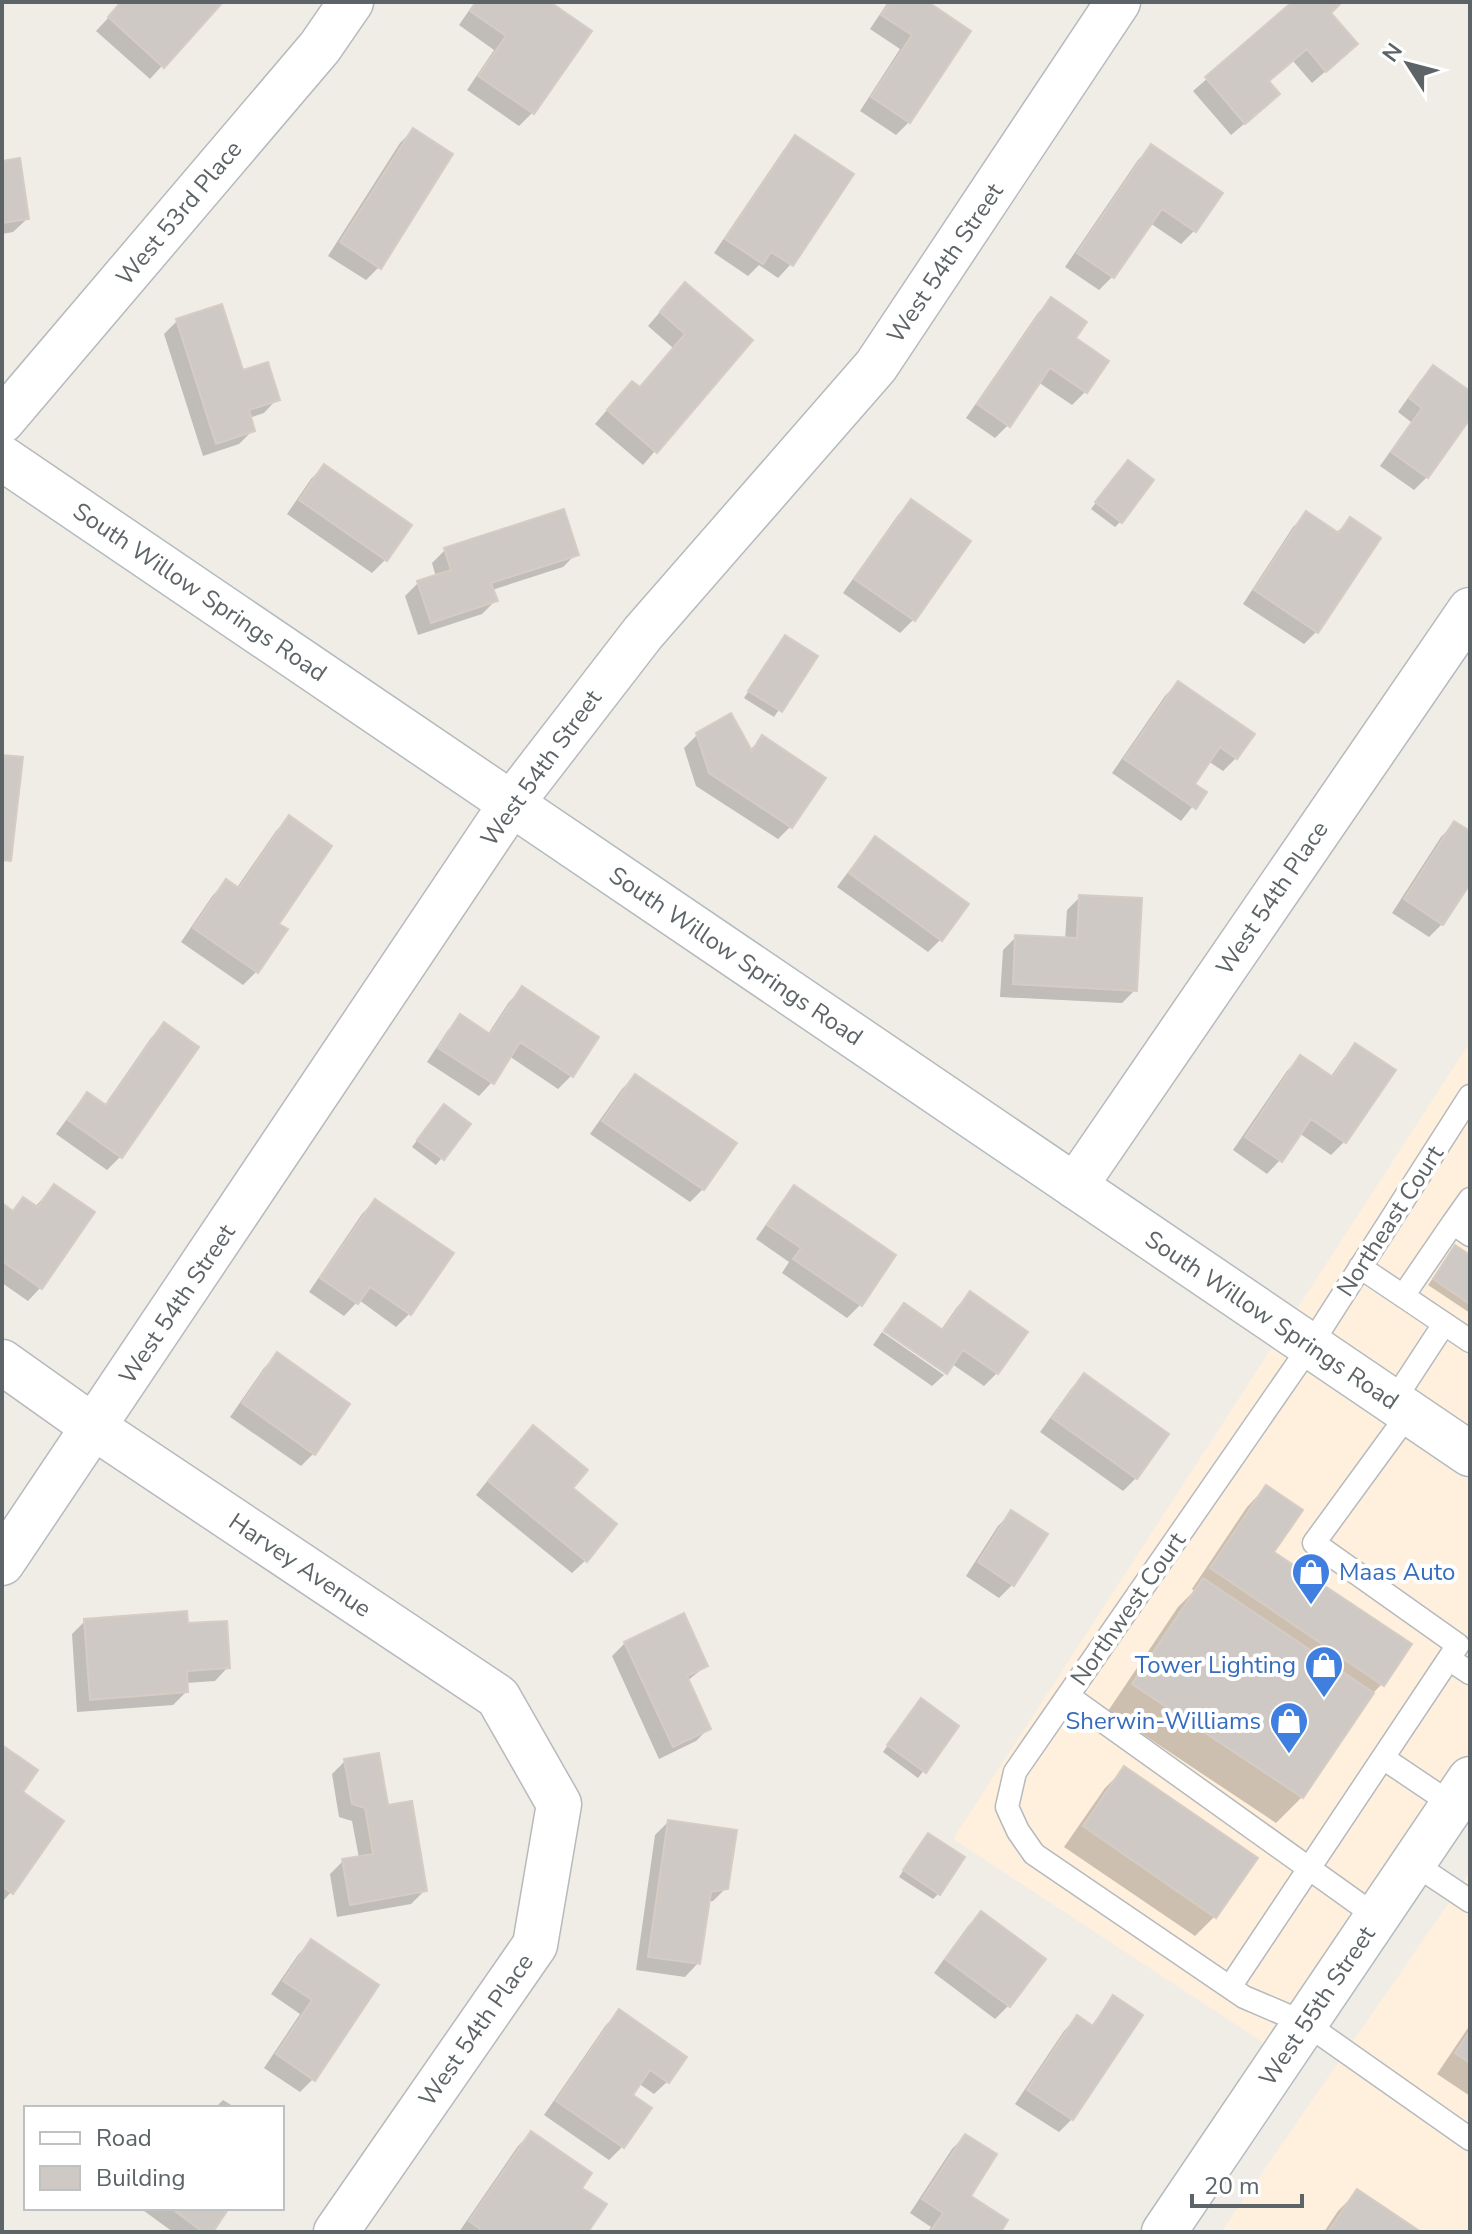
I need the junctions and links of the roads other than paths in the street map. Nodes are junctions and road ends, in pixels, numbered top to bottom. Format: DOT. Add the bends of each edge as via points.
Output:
graph roads {
  1 [pos="351,2"];
  2 [pos="1118,2"];
  3 [pos="2,421"];
  4 [pos="2,458"];
  5 [pos="1470,610"];
  6 [pos="511,804"];
  7 [pos="1469,1100"];
  8 [pos="1075,1186"];
  9 [pos="1470,1199"];
  10 [pos="1462,1229"];
  11 [pos="1360,1267"];
  12 [pos="1403,1296"];
  13 [pos="1444,1324"];
  14 [pos="1470,1341"];
  15 [pos="1310,1346"];
  16 [pos="2,1362"];
  17 [pos="1401,1407"];
  18 [pos="95,1428"];
  19 [pos="1470,1454"];
  20 [pos="2,1563"];
  21 [pos="1449,1659"];
  22 [pos="1470,1673"];
  23 [pos="1068,1696"];
  24 [pos="1383,1758"];
  25 [pos="1465,1788"];
  26 [pos="559,1804"];
  27 [pos="1413,1863"];
  28 [pos="1309,1869"];
  29 [pos="1470,1901"];
  30 [pos="1377,1917"];
  31 [pos="1230,1987"];
  32 [pos="1305,2023"];
  33 [pos="1470,2139"];
  34 [pos="336,2232"];
  35 [pos="1164,2232"];
  1 -- 3 [label="street, West 53rd Place" via="320,47"];
  2 -- 6 [label="street, West 54th Street" via="876,366 643,633"];
  4 -- 6 [label="street, South Willow Springs Road"];
  5 -- 8 [label="street, West 54th Place"];
  6 -- 8 [label="street, South Willow Springs Road"];
  6 -- 18 [label="street, West 54th Street"];
  7 -- 11 [label="lane, Northeast Court"];
  8 -- 15 [label="street, South Willow Springs Road"];
  9 -- 10 [label="lane"];
  10 -- 12 [label="lane"];
  11 -- 12 [label="lane"];
  11 -- 15 [label="lane, Northeast Court"];
  12 -- 13 [label="lane"];
  13 -- 14 [label="lane"];
  13 -- 17 [label="lane"];
  15 -- 17 [label="street, South Willow Springs Road"];
  15 -- 23 [label="lane, Northwest Court"];
  16 -- 18 [label="street, Harvey Avenue"];
  17 -- 19 [label="street, South Willow Springs Road"];
  17 -- 21 [label="lane" via="1314,1543 1458,1645"];
  18 -- 20 [label="street, West 54th Street"];
  18 -- 26 [label="street, Harvey Avenue" via="498,1697"];
  21 -- 22 [label="lane"];
  21 -- 24 [label="lane"];
  23 -- 28 [label="lane"];
  23 -- 31 [label="lane, Northwest Court" via="1015,1772 1007,1807 1018,1831 1034,1854"];
  24 -- 25 [label="lane"];
  24 -- 28 [label="lane"];
  25 -- 27 [label="street, West 55th Street"];
  26 -- 34 [label="street, West 54th Place" via="535,1945"];
  27 -- 29 [label="lane"];
  27 -- 30 [label="street, West 55th Street"];
  28 -- 30 [label="lane"];
  28 -- 31 [label="lane"];
  30 -- 32 [label="street, West 55th Street"];
  31 -- 32 [label="lane, Northwest Court"];
  32 -- 33 [label="lane, Northwest Court"];
  32 -- 35 [label="street, West 55th Street"];
}
